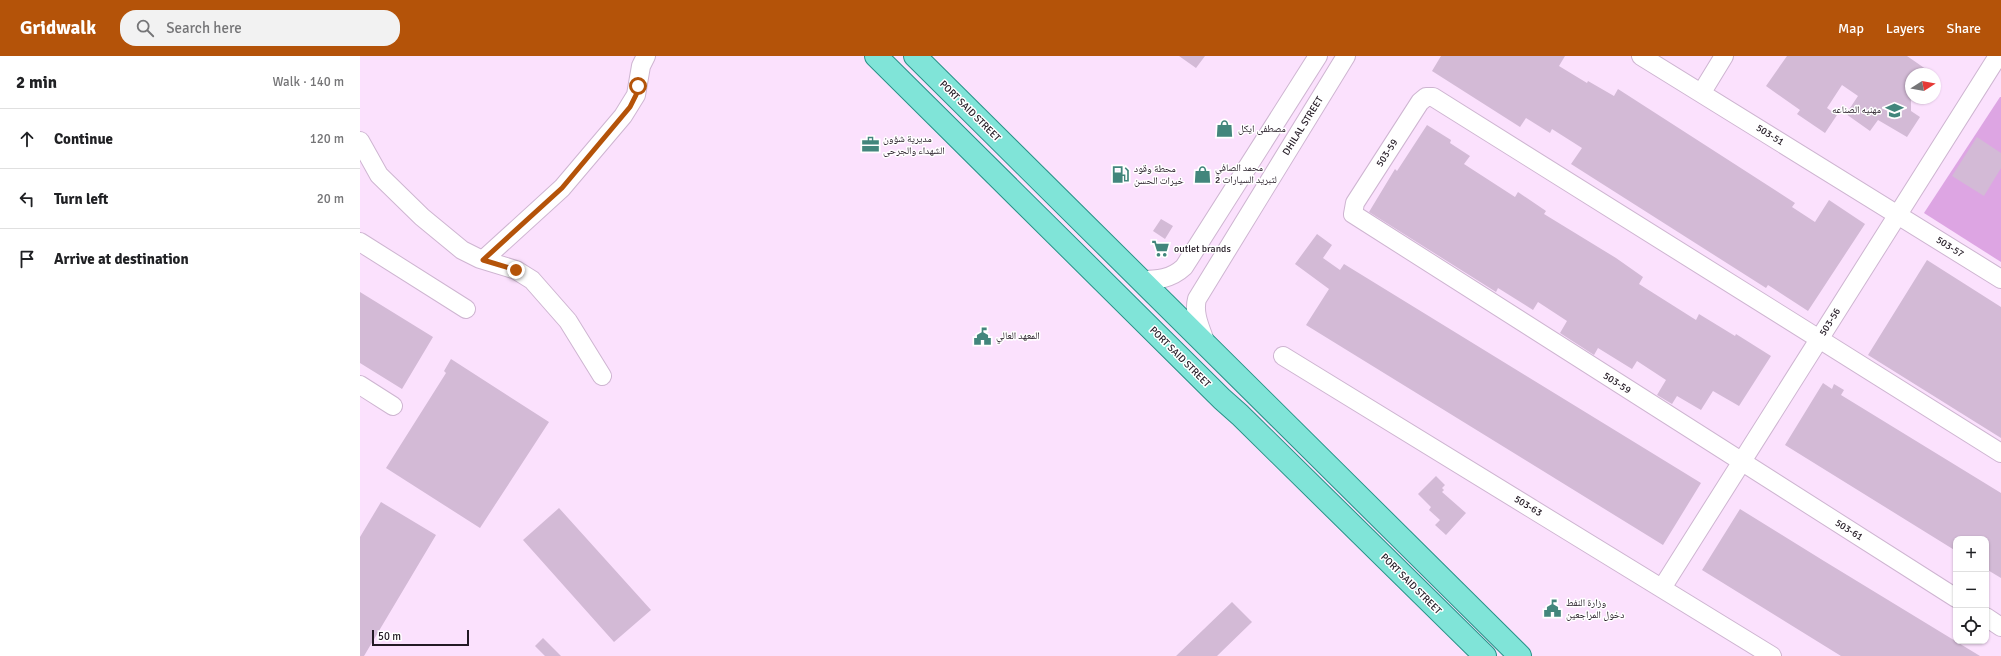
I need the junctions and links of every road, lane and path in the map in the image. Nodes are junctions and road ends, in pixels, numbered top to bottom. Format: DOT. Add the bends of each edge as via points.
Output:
graph roads {
  1 [pos="876,56"];
  2 [pos="915,56"];
  3 [pos="1318,56"];
  4 [pos="1346,56"];
  5 [pos="1641,56"];
  6 [pos="1724,56"];
  7 [pos="1998,56"];
  8 [pos="644,57"];
  9 [pos="1702,92"];
  10 [pos="360,141"];
  11 [pos="1898,214"];
  12 [pos="360,242"];
  13 [pos="483,260"];
  14 [pos="2001,279"];
  15 [pos="1140,280"];
  16 [pos="466,309"];
  17 [pos="1819,340"];
  18 [pos="1206,344"];
  19 [pos="1283,356"];
  20 [pos="602,376"];
  21 [pos="360,385"];
  22 [pos="394,406"];
  23 [pos="2001,453"];
  24 [pos="1742,462"];
  25 [pos="1662,588"];
  26 [pos="1953,596"];
  27 [pos="1989,619"];
  28 [pos="2001,627"];
  29 [pos="1485,656"];
  30 [pos="1520,656"];
  31 [pos="1772,656"];
  1 -- 29 [label="main road, PORT SAID STREET"];
  2 -- 15 [label="main road, PORT SAID STREET"];
  3 -- 15 [label="street" via="1184,267 1167,278"];
  4 -- 18 [label="street, DHILAL STREET" via="1197,299 1196,314"];
  5 -- 9 [label="street, 503-51"];
  6 -- 9 [label="street"];
  7 -- 11 [label="street, 503-56"];
  8 -- 13 [label="street" via="636,95 623,116 562,188"];
  9 -- 11 [label="street, 503-51"];
  10 -- 13 [label="street" via="379,175 422,217 462,250"];
  11 -- 14 [label="street, 503-57"];
  11 -- 17 [label="street, 503-56"];
  12 -- 16 [label="street"];
  13 -- 20 [label="street" via="516,270 532,280 568,321"];
  15 -- 18 [label="main road, PORT SAID STREET"];
  17 -- 23 [label="street"];
  17 -- 24 [label="street, 503-56"];
  17 -- 24 [label="street, 503-59" via="1433,97 1426,97 1420,102 1355,203 1353,214"];
  18 -- 30 [label="main road, PORT SAID STREET"];
  19 -- 25 [label="street, 503-63"];
  21 -- 22 [label="street"];
  24 -- 25 [label="street, 503-56"];
  24 -- 26 [label="street, 503-61"];
  25 -- 31 [label="street, 503-63"];
  27 -- 28 [label="street"];
}
